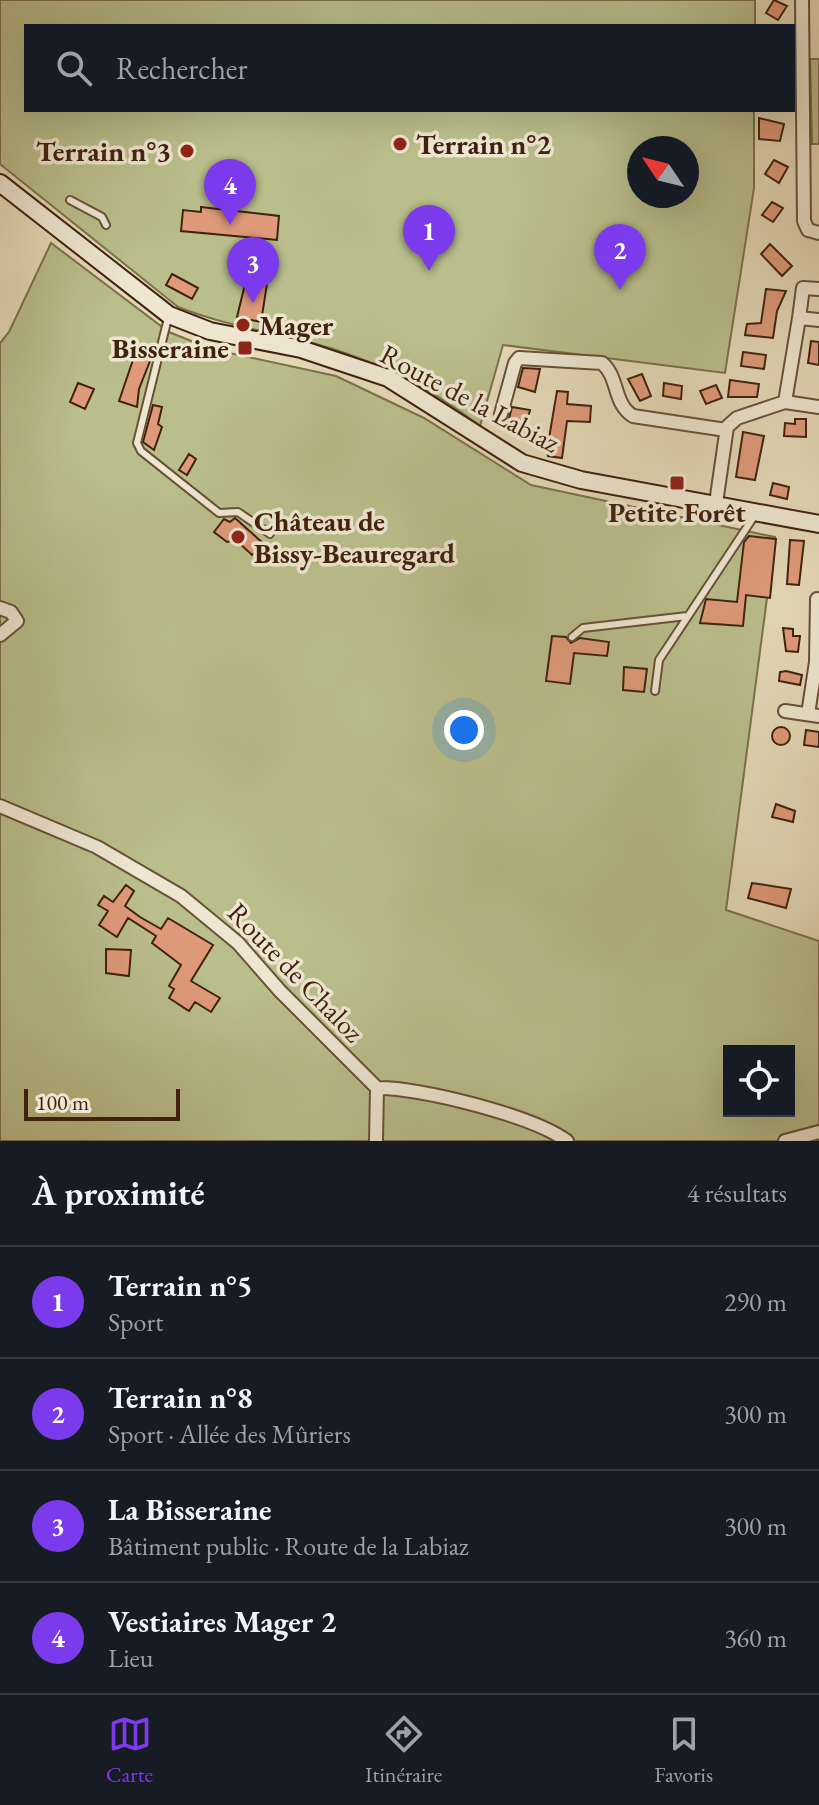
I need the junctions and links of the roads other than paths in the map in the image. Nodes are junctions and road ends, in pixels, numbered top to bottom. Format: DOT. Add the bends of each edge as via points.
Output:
graph roads {
  1 [pos="802,0"];
  2 [pos="0,183"];
  3 [pos="70,200"];
  4 [pos="106,225"];
  5 [pos="819,233"];
  6 [pos="819,289"];
  7 [pos="169,315"];
  8 [pos="799,318"];
  9 [pos="819,320"];
  10 [pos="785,402"];
  11 [pos="819,407"];
  12 [pos="501,414"];
  13 [pos="726,430"];
  14 [pos="716,503"];
  15 [pos="757,512"];
  16 [pos="815,528"];
  17 [pos="270,534"];
  18 [pos="817,599"];
  19 [pos="0,608"];
  20 [pos="687,616"];
  21 [pos="0,635"];
  22 [pos="572,637"];
  23 [pos="655,691"];
  24 [pos="785,711"];
  25 [pos="814,715"];
  26 [pos="0,806"];
  27 [pos="377,1088"];
  28 [pos="819,1132"];
  29 [pos="376,1141"];
  30 [pos="567,1141"];
  31 [pos="785,1141"];
  1 -- 5 [label="street" via="804,221 808,230"];
  2 -- 7 [label="main road, Route de la Labiaz"];
  3 -- 4 [label="lane" via="102,217"];
  6 -- 8 [label="street" via="803,288"];
  7 -- 14 [label="main road, Route de la Labiaz" via="227,336 301,349 388,378 518,460 548,472"];
  7 -- 17 [label="lane" via="137,443 219,513 238,512"];
  8 -- 9 [label="street"];
  8 -- 10 [label="street"];
  10 -- 11 [label="street"];
  10 -- 13 [label="street" via="737,418"];
  12 -- 13 [label="street" via="519,358 602,363 622,406 633,416"];
  13 -- 14 [label="street"];
  14 -- 15 [label="main road, Route de la Labiaz"];
  15 -- 16 [label="main road, Route de la Labiaz"];
  15 -- 20 [label="lane"];
  18 -- 25 [label="street"];
  19 -- 21 [label="street" via="17,621"];
  20 -- 22 [label="lane" via="583,628"];
  20 -- 23 [label="lane" via="659,660"];
  24 -- 25 [label="street"];
  26 -- 27 [label="street, Route de Chaloz" via="97,847 181,896 238,943"];
  27 -- 29 [label="street"];
  27 -- 30 [label="street" via="399,1087 462,1103"];
  28 -- 31 [label="street"];
}
